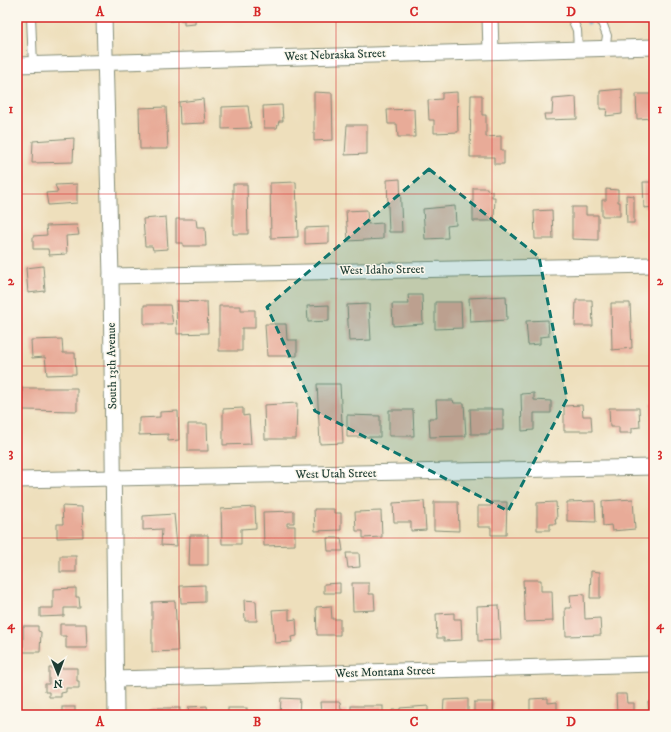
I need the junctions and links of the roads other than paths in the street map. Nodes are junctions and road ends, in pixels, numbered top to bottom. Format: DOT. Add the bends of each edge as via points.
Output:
graph roads {
  1 [pos="32,17"];
  2 [pos="104,17"];
  3 [pos="490,17"];
  4 [pos="571,17"];
  5 [pos="600,17"];
  6 [pos="654,47"];
  7 [pos="605,48"];
  8 [pos="578,49"];
  9 [pos="491,51"];
  10 [pos="106,62"];
  11 [pos="17,65"];
  12 [pos="33,65"];
  13 [pos="654,265"];
  14 [pos="111,276"];
  15 [pos="654,467"];
  16 [pos="113,479"];
  17 [pos="17,480"];
  18 [pos="654,664"];
  19 [pos="115,679"];
  20 [pos="116,715"];
  1 -- 12 [label="lane"];
  2 -- 10 [label="street, South 13th Avenue"];
  3 -- 9 [label="street"];
  4 -- 8 [label="lane" via="577,30"];
  5 -- 7 [label="lane" via="607,36"];
  6 -- 7 [label="street, West Nebraska Street"];
  7 -- 8 [label="street, West Nebraska Street"];
  8 -- 9 [label="street, West Nebraska Street"];
  9 -- 10 [label="street, West Nebraska Street"];
  10 -- 12 [label="street, West Nebraska Street"];
  10 -- 14 [label="street, South 13th Avenue"];
  11 -- 12 [label="street, West Nebraska Street"];
  13 -- 14 [label="street, West Idaho Street"];
  14 -- 16 [label="street, South 13th Avenue"];
  15 -- 16 [label="street, West Utah Street"];
  16 -- 17 [label="street, West Utah Street"];
  16 -- 19 [label="street, South 13th Avenue"];
  18 -- 19 [label="street, West Montana Street"];
  19 -- 20 [label="street, South 13th Avenue"];
}
